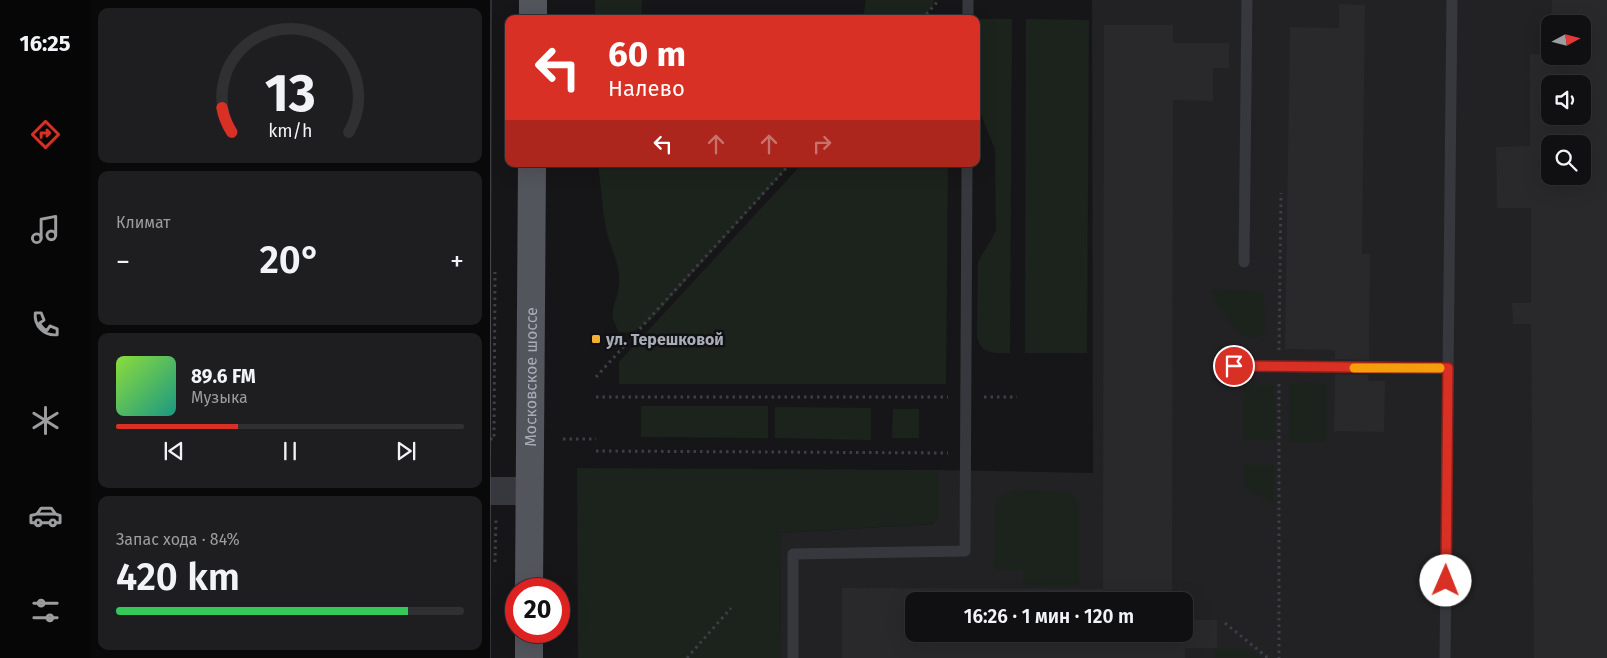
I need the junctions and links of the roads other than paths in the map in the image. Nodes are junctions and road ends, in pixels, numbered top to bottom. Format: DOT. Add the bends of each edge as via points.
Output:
graph roads {
  1 [pos="533,0"];
  2 [pos="968,0"];
  3 [pos="1248,0"];
  4 [pos="1452,0"];
  5 [pos="533,15"];
  6 [pos="968,15"];
  7 [pos="532,167"];
  8 [pos="967,167"];
  9 [pos="1244,262"];
  10 [pos="1234,366"];
  11 [pos="1448,368"];
  12 [pos="490,490"];
  13 [pos="529,490"];
  14 [pos="529,578"];
  15 [pos="529,643"];
  16 [pos="529,658"];
  17 [pos="793,658"];
  18 [pos="1445,658"];
  1 -- 5 [label="main road"];
  2 -- 6 [label="lane"];
  3 -- 9 [label="lane"];
  4 -- 11 [label="lane"];
  7 -- 13 [label="main road, Московское шоссе"];
  8 -- 17 [label="lane" via="965,551 793,554"];
  10 -- 11 [label="lane"];
  11 -- 18 [label="lane"];
  12 -- 13 [label="street"];
  13 -- 14 [label="main road, Московское шоссе"];
  15 -- 16 [label="main road"];
}
